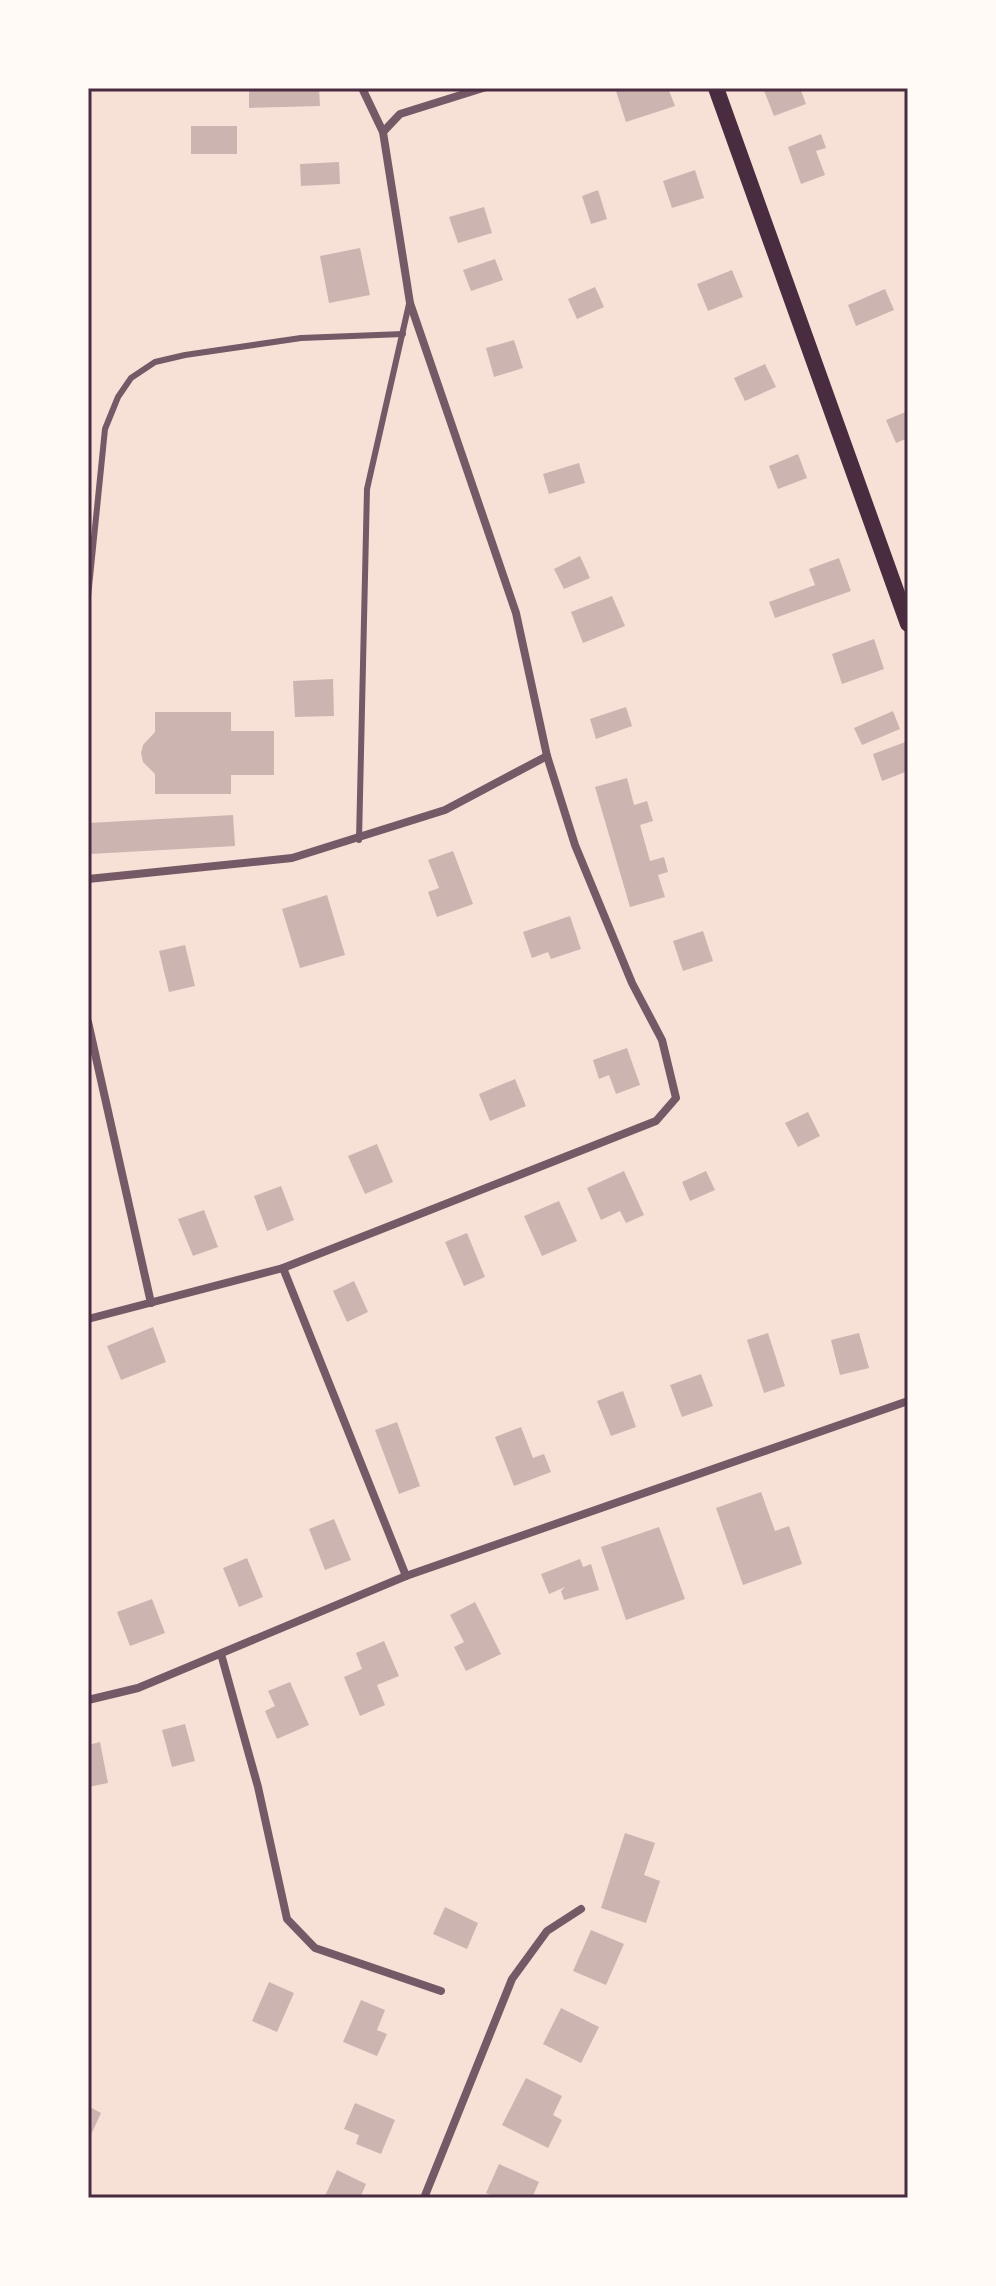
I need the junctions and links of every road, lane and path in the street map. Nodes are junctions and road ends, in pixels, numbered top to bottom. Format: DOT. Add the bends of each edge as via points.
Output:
graph roads {
  1 [pos="362,88"];
  2 [pos="483,88"];
  3 [pos="716,88"];
  4 [pos="383,132"];
  5 [pos="410,303"];
  6 [pos="403,334"];
  7 [pos="88,597"];
  8 [pos="908,624"];
  9 [pos="547,756"];
  10 [pos="359,840"];
  11 [pos="88,879"];
  12 [pos="88,1022"];
  13 [pos="283,1268"];
  14 [pos="151,1303"];
  15 [pos="88,1319"];
  16 [pos="908,1401"];
  17 [pos="406,1576"];
  18 [pos="221,1654"];
  19 [pos="88,1700"];
  20 [pos="581,1909"];
  21 [pos="441,1991"];
  22 [pos="424,2198"];
  1 -- 4 [label="street"];
  2 -- 4 [label="street" via="400,114"];
  3 -- 8 [label="main road"];
  4 -- 5 [label="street"];
  5 -- 6 [label="lane"];
  5 -- 9 [label="street" via="516,613"];
  6 -- 7 [label="lane" via="301,338 185,355 155,362 131,378 105,429"];
  6 -- 10 [label="lane" via="367,489"];
  9 -- 10 [label="street" via="445,810"];
  9 -- 13 [label="street" via="575,845 666,1054 676,1098 656,1121"];
  10 -- 11 [label="street" via="292,858"];
  12 -- 14 [label="street"];
  13 -- 14 [label="street"];
  13 -- 17 [label="street"];
  14 -- 15 [label="street"];
  16 -- 17 [label="street"];
  17 -- 18 [label="street"];
  18 -- 19 [label="street" via="138,1688"];
  18 -- 21 [label="street" via="287,1919 315,1948"];
  20 -- 22 [label="street" via="547,1931 512,1979"];
}
